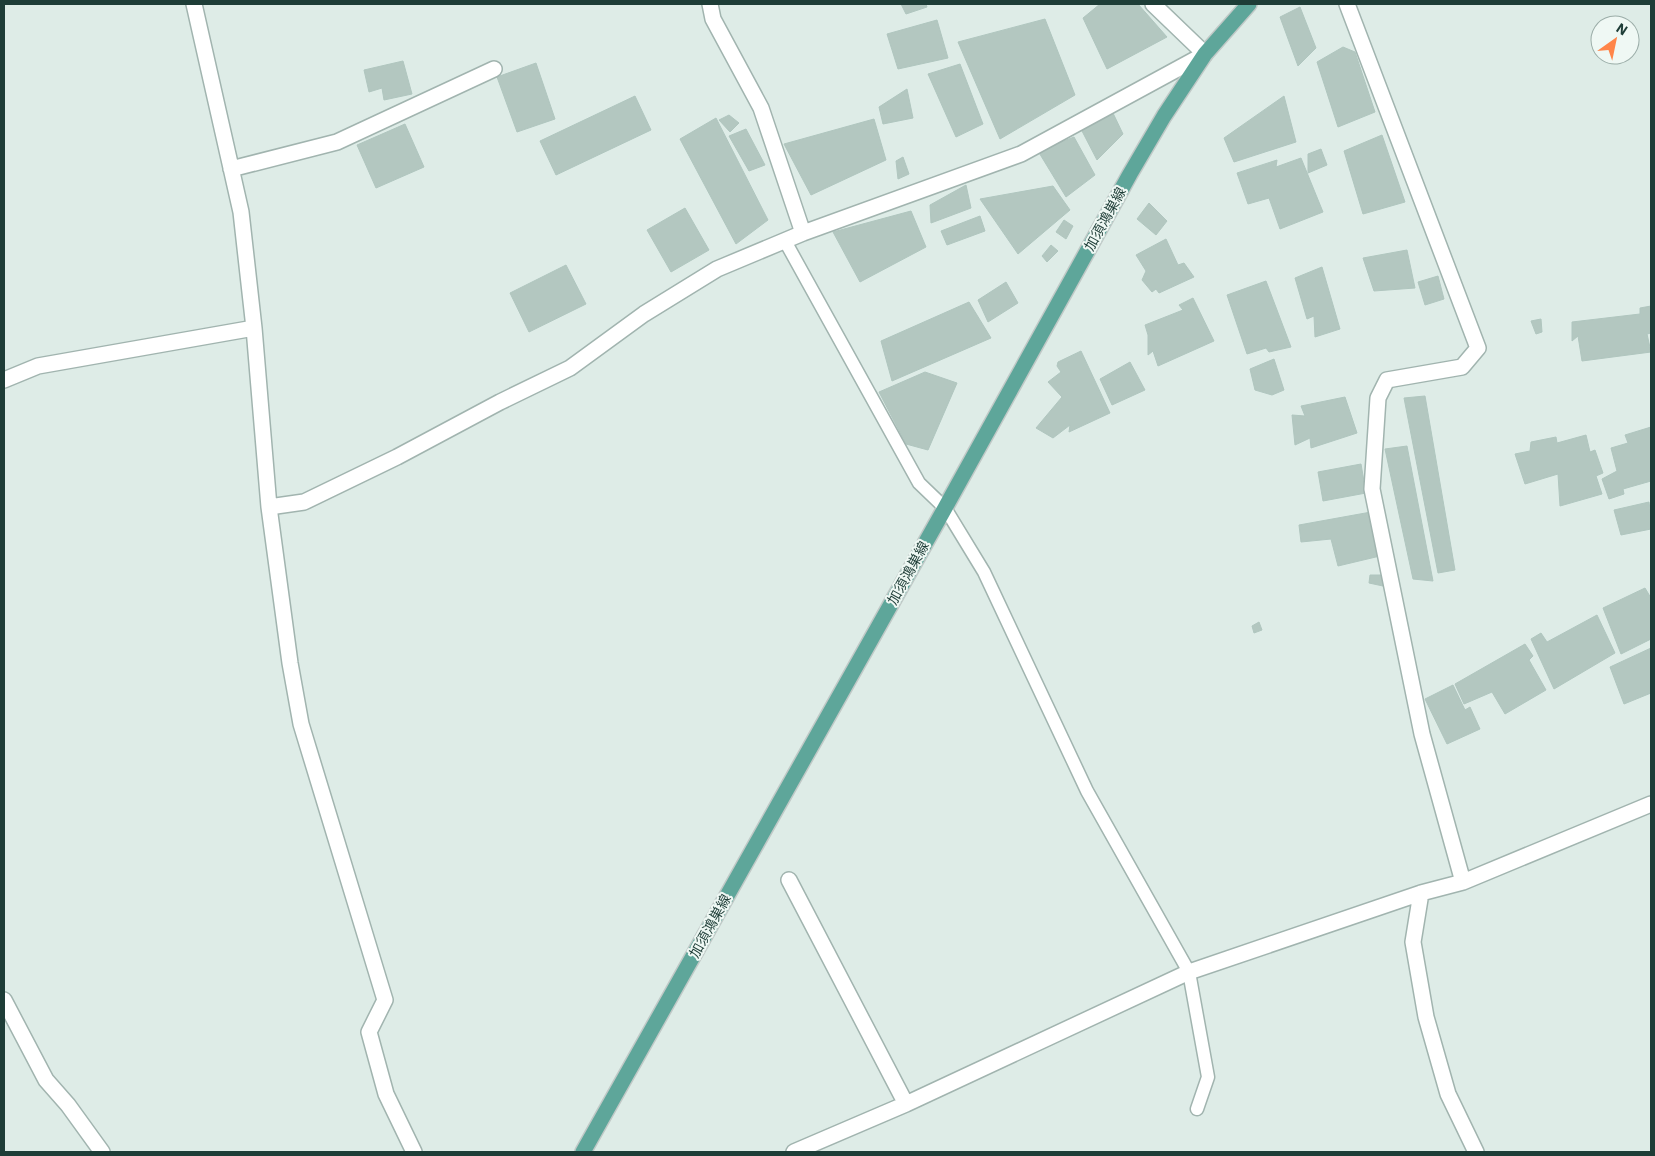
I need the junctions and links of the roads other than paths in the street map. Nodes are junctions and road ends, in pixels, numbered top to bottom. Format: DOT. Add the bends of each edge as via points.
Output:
graph roads {
  1 [pos="194,4"];
  2 [pos="710,4"];
  3 [pos="1153,4"];
  4 [pos="1249,4"];
  5 [pos="1347,4"];
  6 [pos="1205,54"];
  7 [pos="494,69"];
  8 [pos="231,169"];
  9 [pos="804,233"];
  10 [pos="785,241"];
  11 [pos="254,328"];
  12 [pos="4,380"];
  13 [pos="269,507"];
  14 [pos="945,508"];
  15 [pos="1651,804"];
  16 [pos="789,880"];
  17 [pos="1463,882"];
  18 [pos="1421,893"];
  19 [pos="1189,972"];
  20 [pos="4,1000"];
  21 [pos="906,1104"];
  22 [pos="1197,1108"];
  23 [pos="102,1152"];
  24 [pos="414,1152"];
  25 [pos="582,1152"];
  26 [pos="794,1152"];
  27 [pos="1476,1152"];
  1 -- 8 [label="street"];
  2 -- 9 [label="street" via="713,19 762,108"];
  3 -- 6 [label="street"];
  4 -- 6 [label="main road, 加須鴻巣線"];
  5 -- 17 [label="street" via="1478,348 1462,367 1388,380 1378,398 1372,489 1422,734"];
  6 -- 9 [label="street" via="1021,154"];
  6 -- 14 [label="main road, 加須鴻巣線" via="1130,174"];
  7 -- 8 [label="street" via="337,142"];
  8 -- 11 [label="street" via="241,212"];
  9 -- 10 [label="street"];
  10 -- 13 [label="street" via="717,269 644,314 570,368 304,502"];
  10 -- 14 [label="lane" via="918,483"];
  11 -- 12 [label="street" via="38,366"];
  11 -- 13 [label="street"];
  13 -- 24 [label="street" via="301,724 385,1000 369,1032 386,1094"];
  14 -- 19 [label="lane" via="984,572 1087,791"];
  14 -- 25 [label="main road, 加須鴻巣線"];
  15 -- 17 [label="street"];
  16 -- 21 [label="street"];
  17 -- 18 [label="street"];
  18 -- 19 [label="street"];
  18 -- 27 [label="street" via="1413,942 1426,1017 1448,1094"];
  19 -- 21 [label="street"];
  19 -- 22 [label="lane" via="1208,1077"];
  20 -- 23 [label="street" via="46,1080"];
  21 -- 26 [label="street"];
}
